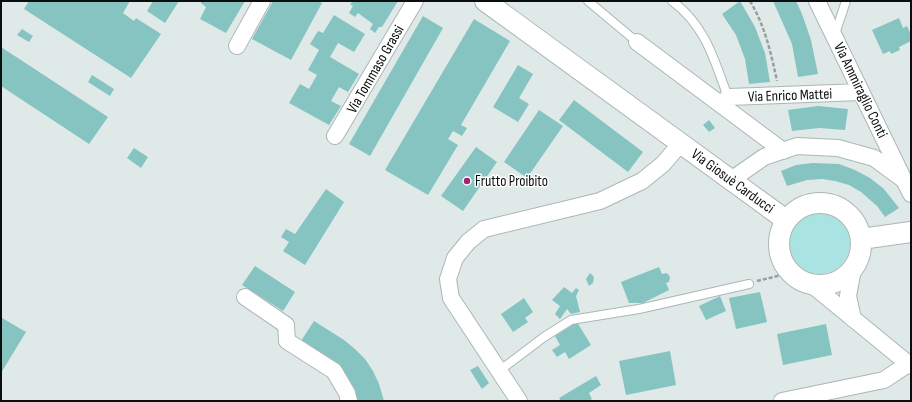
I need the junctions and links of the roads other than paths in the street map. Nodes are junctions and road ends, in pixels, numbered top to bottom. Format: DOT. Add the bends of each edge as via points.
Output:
graph roads {
  1 [pos="262,1"];
  2 [pos="415,1"];
  3 [pos="485,1"];
  4 [pos="588,1"];
  5 [pos="672,1"];
  6 [pos="817,1"];
  7 [pos="846,1"];
  8 [pos="834,36"];
  9 [pos="637,42"];
  10 [pos="237,46"];
  11 [pos="861,92"];
  12 [pos="726,102"];
  13 [pos="336,136"];
  14 [pos="681,143"];
  15 [pos="783,151"];
  16 [pos="731,180"];
  17 [pos="904,180"];
  18 [pos="911,194"];
  19 [pos="786,220"];
  20 [pos="911,232"];
  21 [pos="861,239"];
  22 [pos="853,269"];
  23 [pos="749,284"];
  24 [pos="811,284"];
  25 [pos="245,297"];
  26 [pos="853,319"];
  27 [pos="910,365"];
  28 [pos="499,371"];
  29 [pos="349,401"];
  30 [pos="519,401"];
  31 [pos="782,401"];
  1 -- 10 [label="street"];
  2 -- 13 [label="street, Via Tommaso Grassi"];
  3 -- 14 [label="street, Via Giosuè Carducci"];
  4 -- 9 [label="lane"];
  5 -- 12 [label="lane" via="684,10 701,31"];
  6 -- 8 [label="street, Via Ammiraglio Conti"];
  7 -- 8 [label="lane"];
  8 -- 11 [label="street, Via Ammiraglio Conti"];
  9 -- 12 [label="street"];
  11 -- 12 [label="street, Via Enrico Mattei" via="780,95"];
  11 -- 17 [label="street, Via Ammiraglio Conti"];
  12 -- 15 [label="street"];
  14 -- 16 [label="street, Via Giosuè Carducci"];
  14 -- 28 [label="street" via="663,164 642,181 600,201 484,229 468,242 455,258 448,279 451,298"];
  15 -- 16 [label="street, Via Ammiraglio Conti" via="764,157"];
  15 -- 17 [label="street, Via Ammiraglio Conti" via="797,146 838,148 874,158"];
  16 -- 19 [label="street, Via Giosuè Carducci"];
  17 -- 18 [label="street, Via Ammiraglio Conti"];
  19 -- 21 [label="street" via="796,210 809,204 837,206 849,214 857,226"];
  19 -- 24 [label="street" via="780,233 778,247 782,261 790,273 799,280"];
  20 -- 21 [label="street"];
  21 -- 22 [label="street" via="861,250"];
  22 -- 24 [label="street" via="834,283"];
  22 -- 26 [label="street" via="848,296"];
  23 -- 28 [label="lane" via="639,309 571,320"];
  24 -- 26 [label="street"];
  25 -- 29 [label="street" via="286,325 287,341 334,371"];
  26 -- 27 [label="street"];
  27 -- 31 [label="street" via="884,380"];
  28 -- 30 [label="street"];
}
